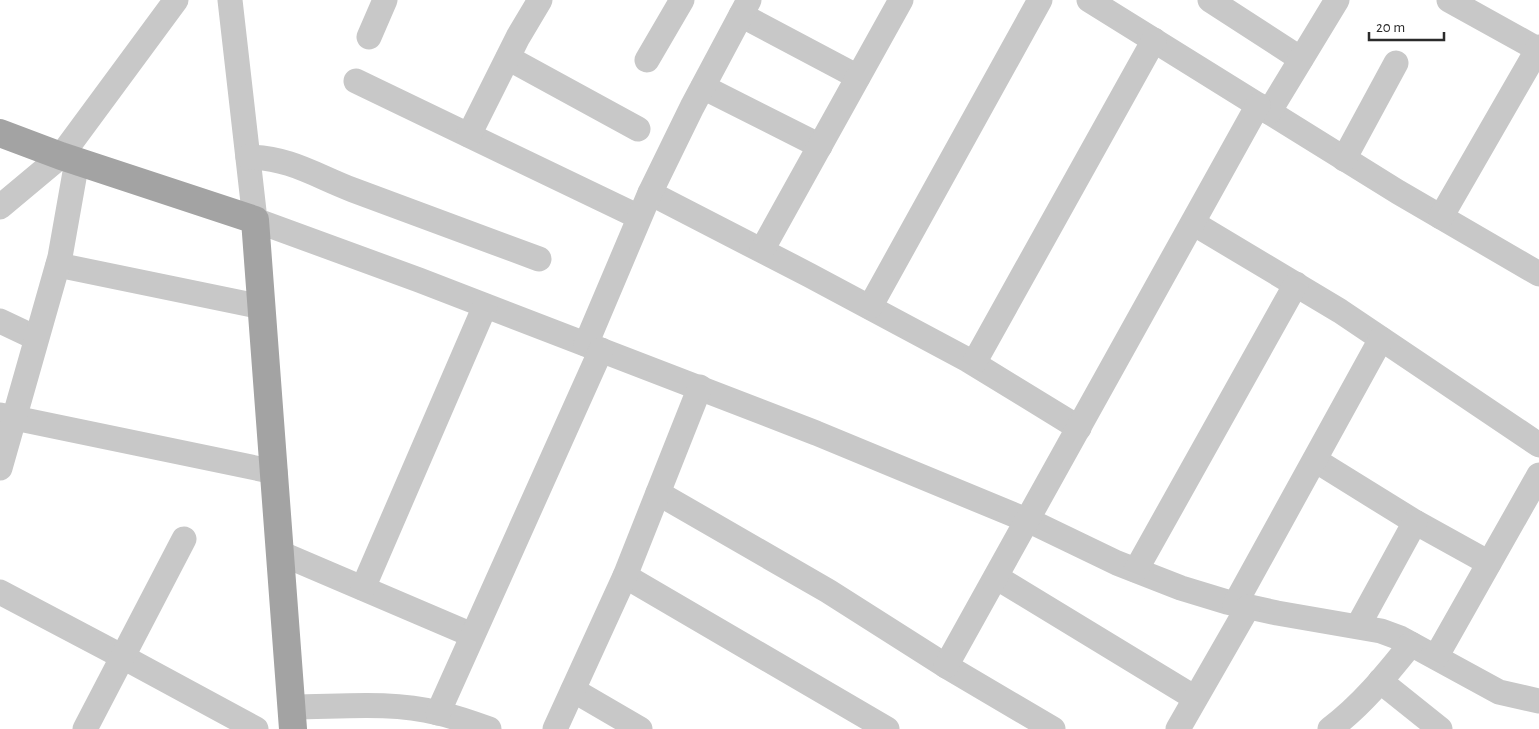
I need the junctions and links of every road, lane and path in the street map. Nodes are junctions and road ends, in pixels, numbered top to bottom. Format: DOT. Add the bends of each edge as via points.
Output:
graph roads {
  1 [pos="176,0"];
  2 [pos="230,0"];
  3 [pos="385,0"];
  4 [pos="540,0"];
  5 [pos="682,0"];
  6 [pos="901,0"];
  7 [pos="1040,0"];
  8 [pos="1090,0"];
  9 [pos="1210,0"];
  10 [pos="1337,0"];
  11 [pos="1449,0"];
  12 [pos="745,8"];
  13 [pos="369,37"];
  14 [pos="1154,40"];
  15 [pos="1539,49"];
  16 [pos="508,58"];
  17 [pos="1301,59"];
  18 [pos="647,60"];
  19 [pos="1396,63"];
  20 [pos="858,77"];
  21 [pos="356,81"];
  22 [pos="703,87"];
  23 [pos="1264,108"];
  24 [pos="638,129"];
  25 [pos="0,134"];
  26 [pos="469,135"];
  27 [pos="820,146"];
  28 [pos="248,157"];
  29 [pos="69,158"];
  30 [pos="1344,159"];
  31 [pos="650,194"];
  32 [pos="0,207"];
  33 [pos="639,217"];
  34 [pos="1441,217"];
  35 [pos="255,220"];
  36 [pos="1193,223"];
  37 [pos="762,250"];
  38 [pos="539,259"];
  39 [pos="58,265"];
  40 [pos="1539,274"];
  41 [pos="1296,284"];
  42 [pos="485,306"];
  43 [pos="262,307"];
  44 [pos="870,307"];
  45 [pos="0,321"];
  46 [pos="36,338"];
  47 [pos="1382,339"];
  48 [pos="594,347"];
  49 [pos="974,363"];
  50 [pos="700,388"];
  51 [pos="7,416"];
  52 [pos="1079,428"];
  53 [pos="1539,445"];
  54 [pos="1315,460"];
  55 [pos="0,468"];
  56 [pos="275,472"];
  57 [pos="1539,476"];
  58 [pos="658,493"];
  59 [pos="1028,520"];
  60 [pos="1415,522"];
  61 [pos="184,539"];
  62 [pos="280,553"];
  63 [pos="1489,563"];
  64 [pos="1136,570"];
  65 [pos="625,576"];
  66 [pos="996,577"];
  67 [pos="363,588"];
  68 [pos="0,592"];
  69 [pos="1242,605"];
  70 [pos="1358,626"];
  71 [pos="472,636"];
  72 [pos="1411,644"];
  73 [pos="123,657"];
  74 [pos="1436,657"];
  75 [pos="946,666"];
  76 [pos="1380,681"];
  77 [pos="573,690"];
  78 [pos="1196,698"];
  79 [pos="1539,701"];
  80 [pos="438,712"];
  81 [pos="292,718"];
  82 [pos="412,719"];
  83 [pos="85,729"];
  84 [pos="256,729"];
  85 [pos="489,729"];
  86 [pos="555,729"];
  87 [pos="640,729"];
  88 [pos="887,729"];
  89 [pos="1053,729"];
  90 [pos="1178,729"];
  91 [pos="1330,729"];
  92 [pos="1440,729"];
  1 -- 29 [label="street"];
  2 -- 28 [label="street"];
  3 -- 13 [label="street"];
  4 -- 16 [label="street"];
  5 -- 18 [label="street"];
  6 -- 20 [label="street"];
  7 -- 44 [label="street"];
  8 -- 14 [label="street"];
  9 -- 17 [label="street"];
  10 -- 17 [label="street"];
  11 -- 15 [label="street"];
  12 -- 20 [label="street"];
  12 -- 22 [label="street"];
  14 -- 23 [label="street"];
  14 -- 49 [label="street"];
  15 -- 34 [label="street"];
  16 -- 24 [label="street"];
  16 -- 26 [label="street"];
  17 -- 23 [label="street"];
  19 -- 30 [label="street"];
  20 -- 27 [label="street"];
  21 -- 26 [label="street"];
  22 -- 27 [label="street"];
  22 -- 31 [label="street"];
  23 -- 30 [label="street"];
  23 -- 36 [label="street"];
  25 -- 29 [label="main road"];
  26 -- 33 [label="street"];
  27 -- 37 [label="street"];
  28 -- 35 [label="street"];
  28 -- 38 [label="street" via="295,165"];
  29 -- 32 [label="street"];
  29 -- 35 [label="main road"];
  29 -- 39 [label="street"];
  30 -- 34 [label="street"];
  31 -- 33 [label="street"];
  31 -- 37 [label="street"];
  33 -- 48 [label="street"];
  34 -- 40 [label="street"];
  35 -- 42 [label="street"];
  35 -- 43 [label="main road"];
  36 -- 41 [label="street"];
  36 -- 52 [label="street"];
  37 -- 44 [label="street"];
  39 -- 43 [label="street"];
  39 -- 46 [label="street"];
  41 -- 47 [label="street"];
  41 -- 64 [label="street"];
  42 -- 48 [label="street"];
  42 -- 67 [label="street"];
  43 -- 56 [label="main road"];
  44 -- 49 [label="street"];
  45 -- 46 [label="street"];
  46 -- 51 [label="street"];
  47 -- 53 [label="street"];
  47 -- 54 [label="street"];
  48 -- 50 [label="street"];
  48 -- 71 [label="street"];
  49 -- 52 [label="street"];
  50 -- 58 [label="street"];
  50 -- 59 [label="street"];
  51 -- 55 [label="street"];
  51 -- 56 [label="street"];
  52 -- 59 [label="street"];
  54 -- 60 [label="street"];
  54 -- 69 [label="street"];
  56 -- 62 [label="main road"];
  57 -- 63 [label="street"];
  58 -- 65 [label="street"];
  58 -- 75 [label="street" via="828,591"];
  59 -- 64 [label="street"];
  59 -- 66 [label="street"];
  60 -- 63 [label="street"];
  60 -- 70 [label="street"];
  61 -- 73 [label="street"];
  62 -- 67 [label="street"];
  62 -- 81 [label="main road"];
  63 -- 74 [label="street"];
  64 -- 69 [label="street" via="1181,588"];
  65 -- 77 [label="street"];
  65 -- 88 [label="street"];
  66 -- 75 [label="street"];
  66 -- 78 [label="street"];
  67 -- 71 [label="street"];
  68 -- 73 [label="street"];
  69 -- 70 [label="street"];
  69 -- 78 [label="street"];
  70 -- 72 [label="street" via="1381,631"];
  71 -- 80 [label="street"];
  72 -- 74 [label="street"];
  72 -- 76 [label="street"];
  73 -- 83 [label="street"];
  73 -- 84 [label="street"];
  74 -- 79 [label="street" via="1499,692"];
  75 -- 89 [label="street"];
  76 -- 91 [label="street" via="1350,714"];
  76 -- 92 [label="street"];
  77 -- 86 [label="street"];
  77 -- 87 [label="street"];
  78 -- 90 [label="street"];
  80 -- 82 [label="street"];
  80 -- 85 [label="street"];
  81 -- 82 [label="street" via="379,706"];
}
